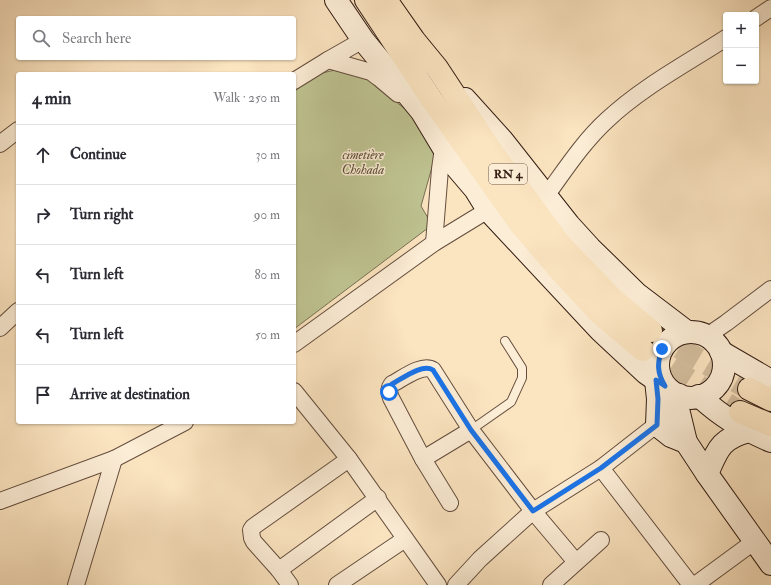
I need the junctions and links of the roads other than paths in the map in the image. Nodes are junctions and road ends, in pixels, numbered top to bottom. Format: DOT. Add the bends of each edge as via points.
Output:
graph roads {
  1 [pos="336,0"];
  2 [pos="359,0"];
  3 [pos="382,5"];
  4 [pos="771,8"];
  5 [pos="759,16"];
  6 [pos="363,40"];
  7 [pos="723,40"];
  8 [pos="328,60"];
  9 [pos="437,68"];
  10 [pos="296,80"];
  11 [pos="427,106"];
  12 [pos="16,132"];
  13 [pos="0,144"];
  14 [pos="443,148"];
  15 [pos="475,188"];
  16 [pos="546,196"];
  17 [pos="488,210"];
  18 [pos="434,244"];
  19 [pos="771,289"];
  20 [pos="16,314"];
  21 [pos="0,328"];
  22 [pos="697,334"];
  23 [pos="505,341"];
  24 [pos="296,343"];
  25 [pos="721,352"];
  26 [pos="771,381"];
  27 [pos="749,389"];
  28 [pos="296,393"];
  29 [pos="678,394"];
  30 [pos="771,400"];
  31 [pos="744,422"];
  32 [pos="181,424"];
  33 [pos="657,425"];
  34 [pos="771,425"];
  35 [pos="471,430"];
  36 [pos="771,441"];
  37 [pos="688,446"];
  38 [pos="114,458"];
  39 [pos="349,459"];
  40 [pos="423,459"];
  41 [pos="601,468"];
  42 [pos="707,474"];
  43 [pos="378,498"];
  44 [pos="0,501"];
  45 [pos="450,503"];
  46 [pos="533,511"];
  47 [pos="406,539"];
  48 [pos="601,540"];
  49 [pos="755,542"];
  50 [pos="576,562"];
  51 [pos="771,564"];
  52 [pos="279,570"];
  53 [pos="76,585"];
  54 [pos="290,585"];
  55 [pos="337,585"];
  56 [pos="438,585"];
  57 [pos="456,585"];
  58 [pos="551,585"];
  59 [pos="691,585"];
  60 [pos="695,585"];
  1 -- 6 [label="main road"];
  2 -- 3 [label="highway"];
  3 -- 9 [label="highway, RN 4"];
  3 -- 11 [label="highway, RN 4"];
  4 -- 5 [label="street"];
  6 -- 8 [label="street"];
  6 -- 11 [label="main road"];
  7 -- 16 [label="street" via="635,97 607,120 586,142"];
  8 -- 10 [label="street"];
  8 -- 11 [label="street" via="371,72 412,107"];
  9 -- 11 [label="highway, RN 4" via="493,153 561,245 613,299 647,340 600,313 561,272"];
  9 -- 16 [label="main road" via="502,140"];
  11 -- 14 [label="main road"];
  11 -- 15 [label="highway"];
  12 -- 13 [label="street"];
  14 -- 15 [label="main road"];
  14 -- 18 [label="street"];
  15 -- 17 [label="main road"];
  16 -- 22 [label="main road" via="569,225 637,294"];
  17 -- 18 [label="street"];
  17 -- 29 [label="main road" via="601,331 646,373"];
  18 -- 24 [label="street"];
  19 -- 22 [label="street" via="726,323"];
  20 -- 21 [label="street"];
  22 -- 25 [label="main road" via="716,343"];
  22 -- 29 [label="main road" via="677,334 668,340 658,358 661,379"];
  23 -- 35 [label="lane" via="522,368 522,378 511,402"];
  25 -- 26 [label="main road"];
  25 -- 29 [label="main road" via="724,363 722,374 710,391 704,395"];
  27 -- 30 [label="highway"];
  28 -- 39 [label="street"];
  29 -- 31 [label="main road" via="727,420"];
  29 -- 33 [label="street"];
  29 -- 33 [label="main road" via="658,399"];
  29 -- 37 [label="main road"];
  31 -- 34 [label="highway"];
  31 -- 36 [label="main road"];
  31 -- 42 [label="main road" via="737,434 723,443 716,452"];
  32 -- 38 [label="street"];
  33 -- 37 [label="main road"];
  33 -- 41 [label="street"];
  35 -- 40 [label="street"];
  35 -- 40 [label="street" via="430,368 420,369 392,384 389,388 391,398"];
  35 -- 46 [label="street"];
  37 -- 42 [label="main road"];
  38 -- 44 [label="street"];
  38 -- 53 [label="street"];
  39 -- 43 [label="street"];
  39 -- 52 [label="street" via="251,530 254,542"];
  40 -- 45 [label="street"];
  41 -- 46 [label="street"];
  41 -- 59 [label="street"];
  42 -- 49 [label="main road"];
  43 -- 47 [label="street"];
  43 -- 52 [label="street"];
  46 -- 50 [label="street"];
  46 -- 57 [label="street" via="480,559"];
  47 -- 55 [label="street"];
  47 -- 56 [label="street"];
  48 -- 50 [label="street"];
  49 -- 51 [label="main road"];
  49 -- 60 [label="street"];
  50 -- 58 [label="street"];
  52 -- 54 [label="street"];
}
